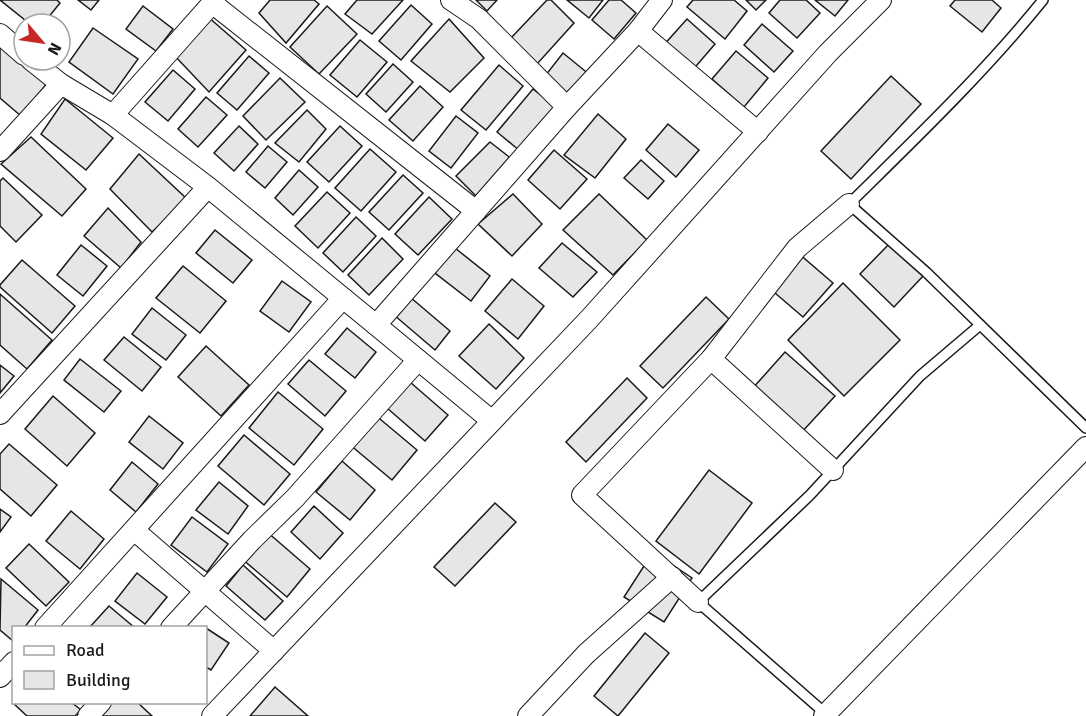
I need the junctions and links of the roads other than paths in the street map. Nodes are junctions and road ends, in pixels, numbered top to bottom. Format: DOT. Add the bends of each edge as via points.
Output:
graph roads {
  1 [pos="451,0"];
  2 [pos="662,0"];
  3 [pos="881,0"];
  4 [pos="1043,0"];
  5 [pos="213,2"];
  6 [pos="638,31"];
  7 [pos="0,34"];
  8 [pos="12,44"];
  9 [pos="46,72"];
  10 [pos="61,84"];
  11 [pos="567,107"];
  12 [pos="113,115"];
  13 [pos="758,132"];
  14 [pos="0,151"];
  15 [pos="208,187"];
  16 [pos="849,204"];
  17 [pos="476,211"];
  18 [pos="343,298"];
  19 [pos="376,325"];
  20 [pos="980,325"];
  21 [pos="711,359"];
  22 [pos="418,360"];
  23 [pos="0,414"];
  24 [pos="492,422"];
  25 [pos="1086,429"];
  26 [pos="1086,447"];
  27 [pos="833,471"];
  28 [pos="134,530"];
  29 [pos="672,577"];
  30 [pos="205,591"];
  31 [pos="698,602"];
  32 [pos="46,626"];
  33 [pos="172,626"];
  34 [pos="274,651"];
  35 [pos="12,664"];
  36 [pos="0,677"];
  37 [pos="99,704"];
  38 [pos="825,715"];
  39 [pos="88,716"];
  40 [pos="212,716"];
  41 [pos="528,716"];
  1 -- 11 [label="street" via="479,20"];
  2 -- 6 [label="street"];
  3 -- 13 [label="street"];
  4 -- 16 [label="lane" via="941,114"];
  5 -- 12 [label="street"];
  5 -- 17 [label="street"];
  6 -- 11 [label="street"];
  6 -- 13 [label="street"];
  7 -- 8 [label="street"];
  9 -- 10 [label="street"];
  10 -- 12 [label="street"];
  10 -- 14 [label="street"];
  11 -- 17 [label="street"];
  12 -- 15 [label="street"];
  13 -- 24 [label="street"];
  15 -- 18 [label="street"];
  15 -- 23 [label="street"];
  16 -- 20 [label="lane"];
  16 -- 21 [label="street" via="797,248"];
  17 -- 19 [label="street"];
  18 -- 19 [label="street"];
  18 -- 28 [label="street"];
  19 -- 22 [label="street"];
  20 -- 25 [label="lane"];
  20 -- 27 [label="lane" via="920,376"];
  21 -- 27 [label="street"];
  21 -- 29 [label="street" via="582,495"];
  22 -- 24 [label="street"];
  22 -- 30 [label="street" via="295,498"];
  24 -- 34 [label="street"];
  26 -- 38 [label="street"];
  27 -- 31 [label="lane"];
  28 -- 30 [label="street"];
  28 -- 32 [label="street"];
  29 -- 31 [label="street"];
  29 -- 41 [label="street" via="586,654"];
  30 -- 33 [label="street"];
  30 -- 34 [label="street"];
  31 -- 38 [label="lane"];
  34 -- 40 [label="street"];
  35 -- 36 [label="street"];
  37 -- 39 [label="street"];
}
